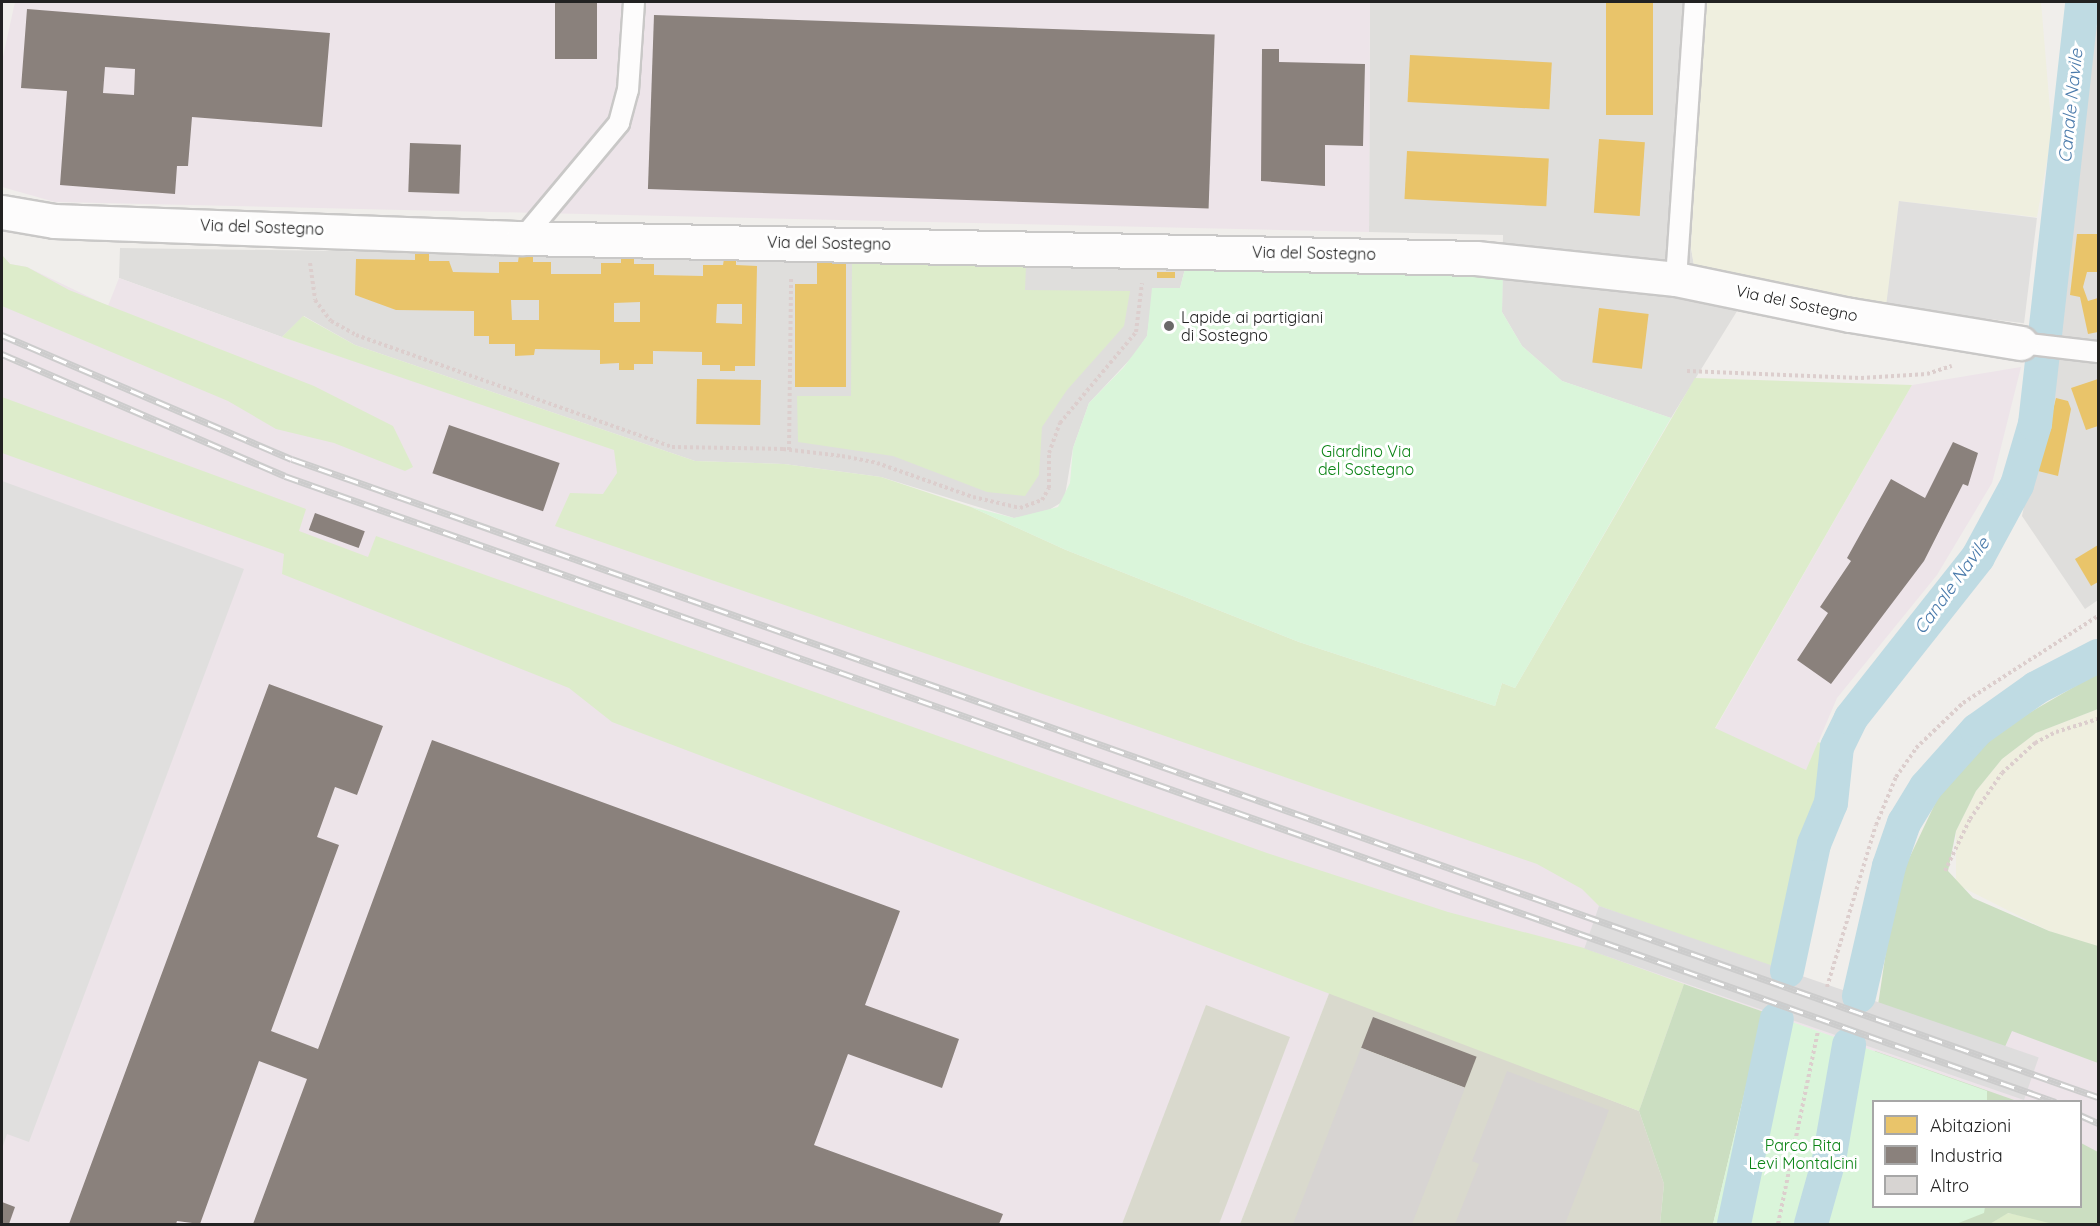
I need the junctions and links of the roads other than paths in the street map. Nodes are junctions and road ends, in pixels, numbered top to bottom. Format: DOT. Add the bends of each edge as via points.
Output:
graph roads {
  1 [pos="634,2"];
  2 [pos="1695,2"];
  3 [pos="2,212"];
  4 [pos="523,238"];
  5 [pos="1676,279"];
  6 [pos="2021,343"];
  7 [pos="2098,352"];
  1 -- 4 [label="lane" via="628,90 619,123 558,190"];
  2 -- 5 [label="lane"];
  3 -- 4 [label="street, Via del Sostegno" via="54,221"];
  4 -- 5 [label="street, Via del Sostegno" via="1476,258"];
  5 -- 6 [label="street, Via del Sostegno" via="1850,315"];
  6 -- 7 [label="lane, Via del Sostegno"];
}
